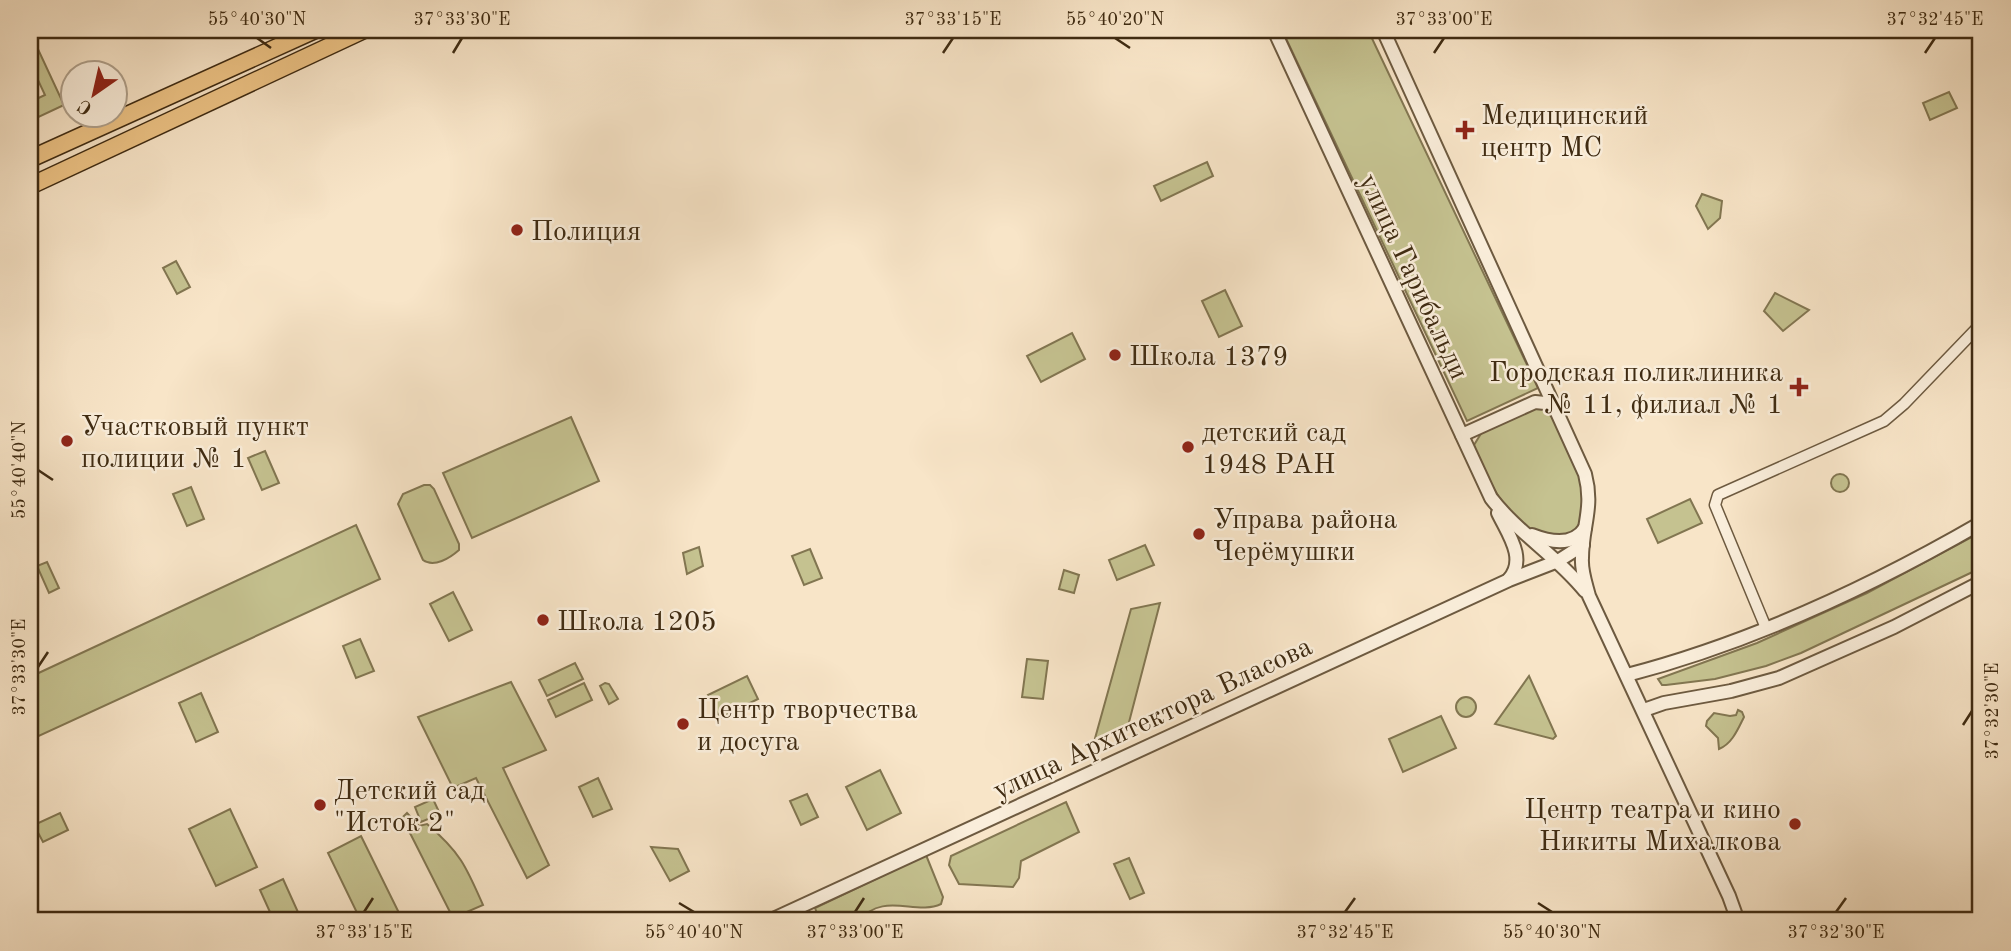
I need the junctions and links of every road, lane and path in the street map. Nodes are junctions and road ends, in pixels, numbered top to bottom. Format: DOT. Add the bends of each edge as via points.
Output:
graph roads {
  1 [pos="315,30"];
  2 [pos="364,30"];
  3 [pos="1274,30"];
  4 [pos="1383,30"];
  5 [pos="30,159"];
  6 [pos="30,186"];
  7 [pos="1981,324"];
  8 [pos="1556,410"];
  9 [pos="1462,435"];
  10 [pos="1491,498"];
  11 [pos="1981,523"];
  12 [pos="1586,526"];
  13 [pos="1525,533"];
  14 [pos="1583,545"];
  15 [pos="1558,561"];
  16 [pos="1509,580"];
  17 [pos="1981,582"];
  18 [pos="1589,596"];
  19 [pos="1766,628"];
  20 [pos="1627,675"];
  21 [pos="1644,710"];
  22 [pos="1729,896"];
  23 [pos="769,921"];
  24 [pos="1738,921"];
  25 [pos="1748,921"];
  1 -- 5 [label="main road"];
  2 -- 6 [label="main road"];
  3 -- 9 [label="street, улица Гарибальди"];
  4 -- 8 [label="street"];
  7 -- 19 [label="street" via="1884,421 1718,495 1714,505"];
  8 -- 9 [label="street" via="1535,402"];
  8 -- 12 [label="street" via="1585,474 1590,498"];
  9 -- 10 [label="street, улица Гарибальди"];
  10 -- 13 [label="street, улица Гарибальди"];
  10 -- 16 [label="street" via="1518,559"];
  11 -- 19 [label="street" via="1879,578"];
  12 -- 13 [label="street" via="1576,539 1560,542"];
  12 -- 14 [label="street"];
  13 -- 15 [label="street, улица Гарибальди"];
  14 -- 15 [label="street, улица Архитектора Власова"];
  14 -- 18 [label="street" via="1582,568"];
  15 -- 16 [label="street, улица Архитектора Власова"];
  15 -- 18 [label="street"];
  16 -- 23 [label="street, улица Архитектора Власова"];
  17 -- 21 [label="street" via="1779,678"];
  18 -- 20 [label="street"];
  19 -- 20 [label="street"];
  20 -- 21 [label="street"];
  21 -- 22 [label="street"];
  22 -- 24 [label="street"];
  22 -- 25 [label="street"];
}
